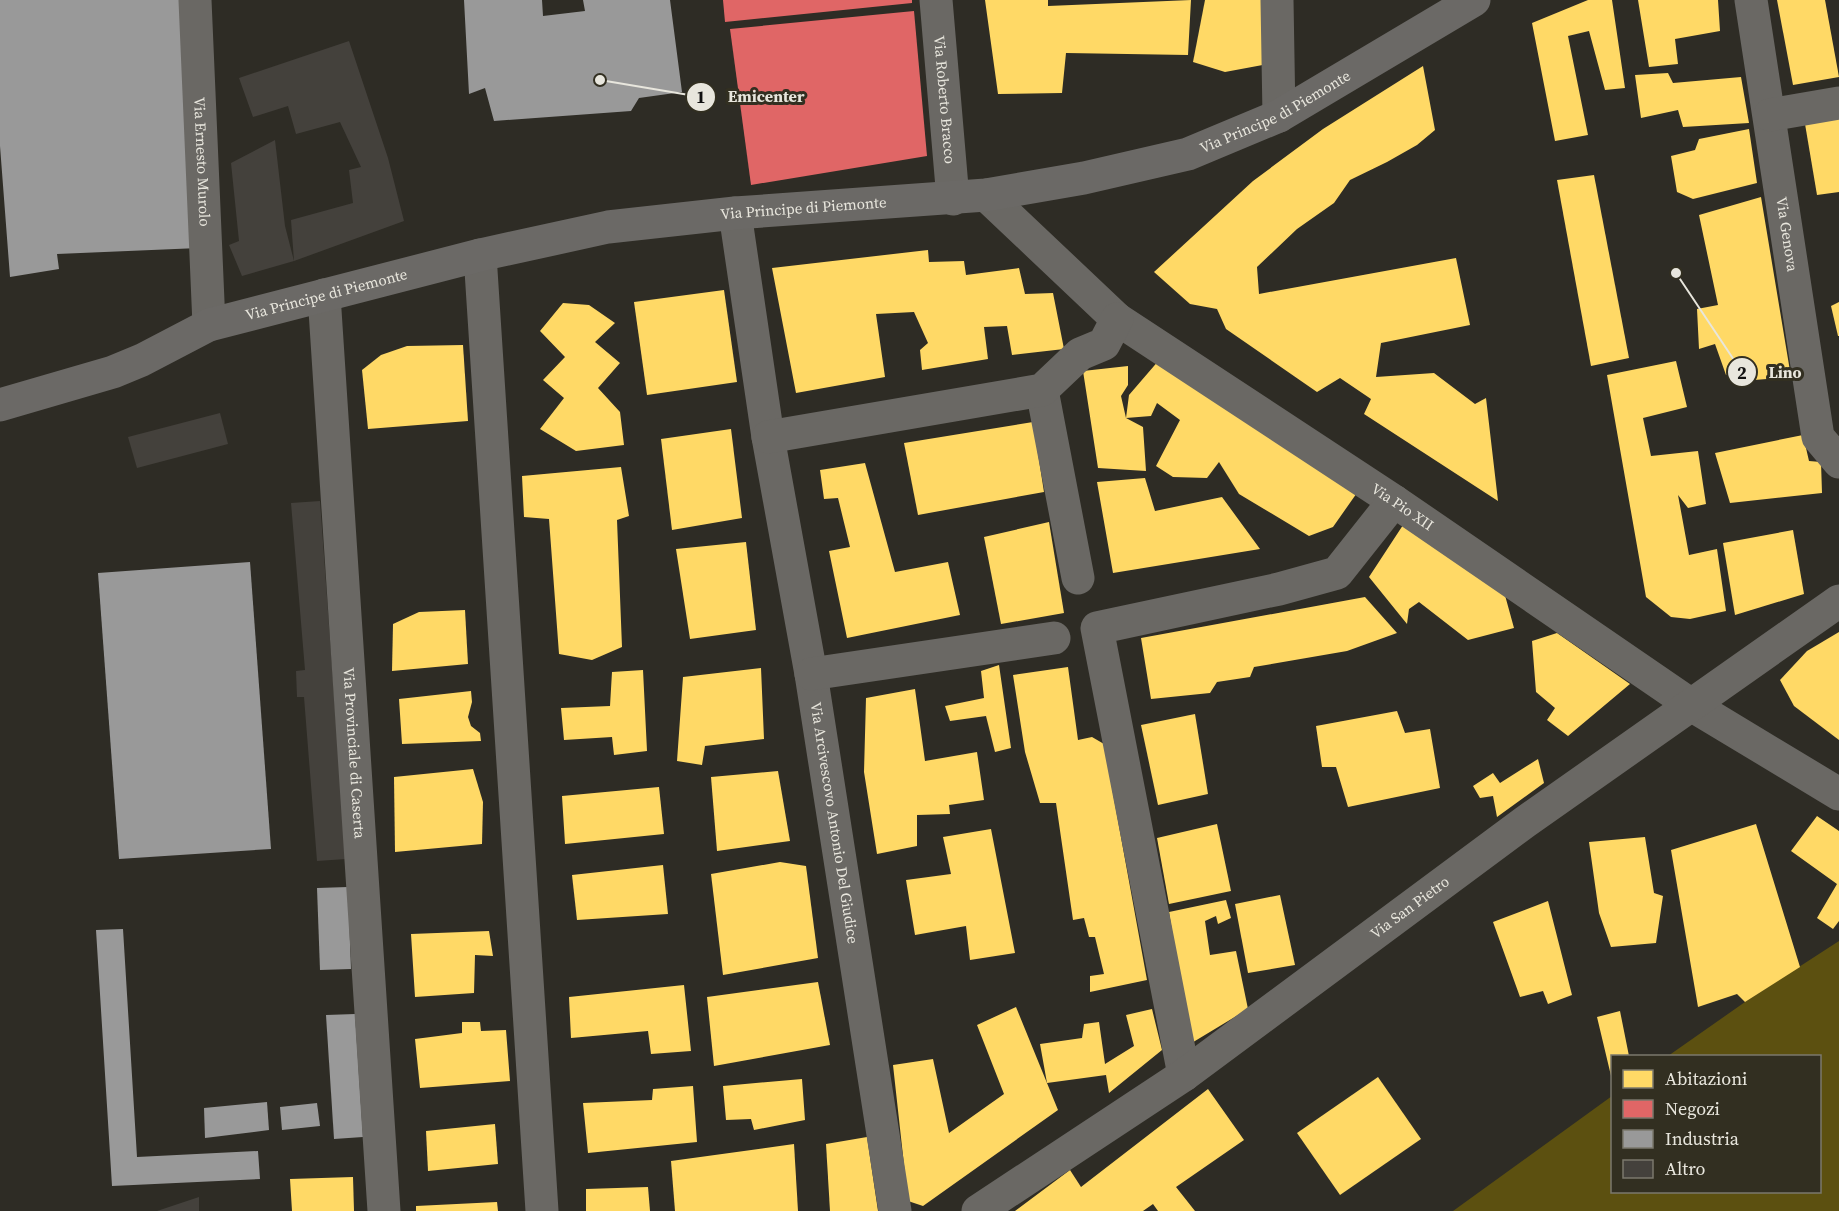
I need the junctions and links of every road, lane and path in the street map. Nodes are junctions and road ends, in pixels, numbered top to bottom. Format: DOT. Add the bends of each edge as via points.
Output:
graph roads {
  1 [pos="195,0"];
  2 [pos="936,0"];
  3 [pos="1277,0"];
  4 [pos="1474,0"];
  5 [pos="1751,0"];
  6 [pos="1839,102"];
  7 [pos="1770,115"];
  8 [pos="1279,116"];
  9 [pos="986,195"];
  10 [pos="953,199"];
  11 [pos="735,213"];
  12 [pos="480,255"];
  13 [pos="324,295"];
  14 [pos="1118,319"];
  15 [pos="209,325"];
  16 [pos="1042,390"];
  17 [pos="0,405"];
  18 [pos="768,437"];
  19 [pos="1839,462"];
  20 [pos="1394,501"];
  21 [pos="1078,578"];
  22 [pos="1839,601"];
  23 [pos="1054,638"];
  24 [pos="811,674"];
  25 [pos="1693,705"];
  26 [pos="1839,794"];
  27 [pos="1184,1075"];
  28 [pos="384,1211"];
  29 [pos="542,1211"];
  30 [pos="895,1211"];
  31 [pos="978,1211"];
  1 -- 15 [label="street, Via Ernesto Murolo"];
  2 -- 10 [label="street, Via Roberto Bracco"];
  3 -- 8 [label="street"];
  4 -- 8 [label="main road, Via Principe di Piemonte"];
  5 -- 7 [label="street, Via Genova"];
  6 -- 7 [label="street"];
  7 -- 19 [label="street, Via Genova" via="1818,437"];
  8 -- 9 [label="main road, Via Principe di Piemonte" via="1188,154"];
  9 -- 10 [label="main road, Via Principe di Piemonte"];
  9 -- 14 [label="street, Via Pio XII"];
  10 -- 11 [label="main road, Via Principe di Piemonte"];
  11 -- 12 [label="main road, Via Principe di Piemonte" via="608,227"];
  11 -- 18 [label="street, Via Arcivescovo Antonio Del Giudice"];
  12 -- 13 [label="main road, Via Principe di Piemonte"];
  12 -- 29 [label="street"];
  13 -- 15 [label="main road, Via Principe di Piemonte"];
  13 -- 28 [label="street, Via Provinciale di Caserta"];
  14 -- 16 [label="street" via="1104,344 1080,354"];
  14 -- 20 [label="street, Via Pio XII"];
  15 -- 17 [label="main road, Via Principe di Piemonte" via="113,372"];
  16 -- 18 [label="street"];
  16 -- 21 [label="street"];
  18 -- 24 [label="street, Via Arcivescovo Antonio Del Giudice"];
  20 -- 25 [label="street, Via Pio XII"];
  20 -- 27 [label="street" via="1337,573 1097,628"];
  22 -- 25 [label="street, Via San Pietro"];
  23 -- 24 [label="street"];
  24 -- 30 [label="street, Via Arcivescovo Antonio Del Giudice"];
  25 -- 26 [label="street, Via Pio XII"];
  25 -- 27 [label="street, Via San Pietro" via="1525,822"];
  27 -- 31 [label="street, Via San Pietro"];
}
